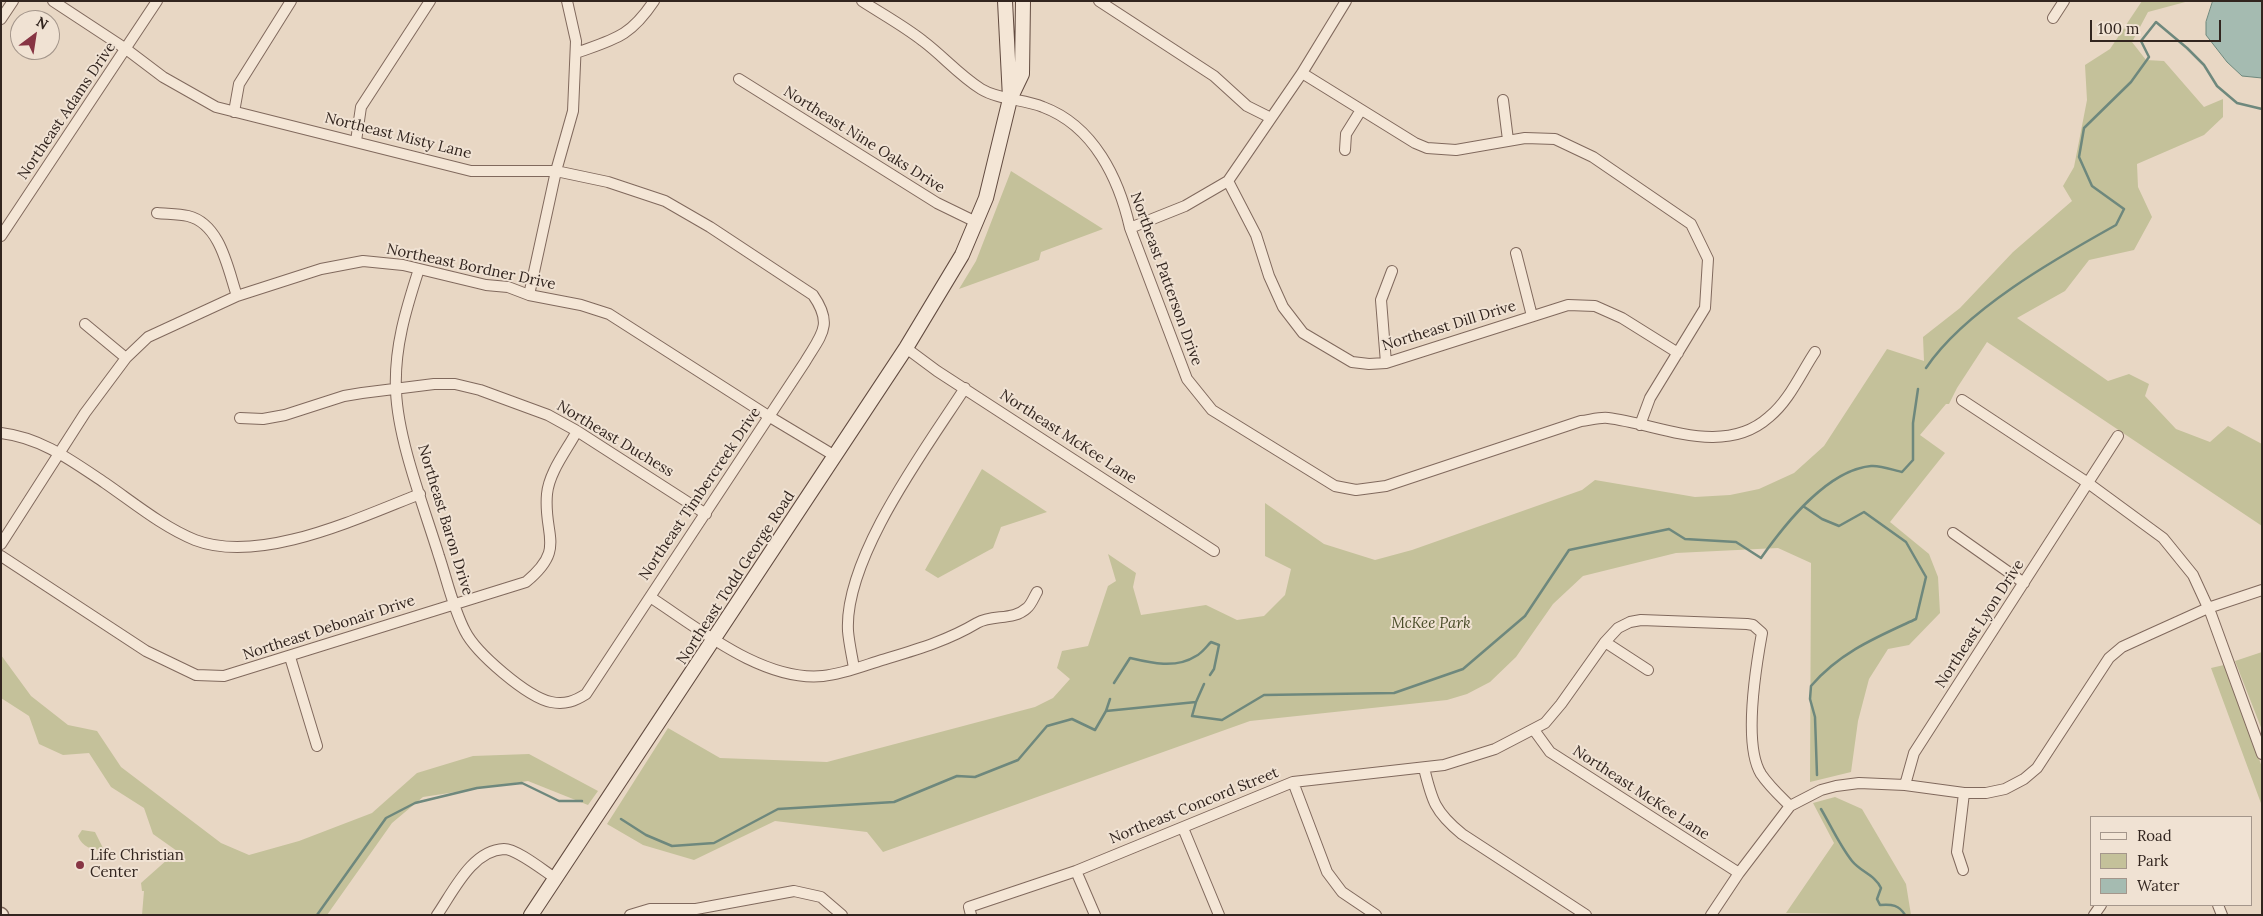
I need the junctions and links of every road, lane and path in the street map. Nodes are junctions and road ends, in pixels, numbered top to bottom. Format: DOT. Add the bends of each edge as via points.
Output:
graph roads {
  1 [pos="13,1"];
  2 [pos="53,1"];
  3 [pos="157,1"];
  4 [pos="291,1"];
  5 [pos="430,1"];
  6 [pos="567,1"];
  7 [pos="654,1"];
  8 [pos="862,1"];
  9 [pos="1005,1"];
  10 [pos="1023,1"];
  11 [pos="1099,1"];
  12 [pos="1346,1"];
  13 [pos="2064,1"];
  14 [pos="2053,18"];
  15 [pos="1,19"];
  16 [pos="126,49"];
  17 [pos="576,53"];
  18 [pos="1302,73"];
  19 [pos="739,79"];
  20 [pos="1010,98"];
  21 [pos="1503,100"];
  22 [pos="1361,110"];
  23 [pos="234,112"];
  24 [pos="1271,118"];
  25 [pos="1508,140"];
  26 [pos="356,141"];
  27 [pos="1346,150"];
  28 [pos="556,171"];
  29 [pos="1228,181"];
  30 [pos="157,213"];
  31 [pos="976,222"];
  32 [pos="1130,228"];
  33 [pos="1,236"];
  34 [pos="1516,253"];
  35 [pos="419,269"];
  36 [pos="1392,271"];
  37 [pos="529,295"];
  38 [pos="237,296"];
  39 [pos="822,307"];
  40 [pos="1532,316"];
  41 [pos="85,324"];
  42 [pos="906,348"];
  43 [pos="1815,352"];
  44 [pos="1678,353"];
  45 [pos="126,358"];
  46 [pos="1386,363"];
  47 [pos="965,388"];
  48 [pos="396,390"];
  49 [pos="1962,400"];
  50 [pos="770,417"];
  51 [pos="240,418"];
  52 [pos="1640,425"];
  53 [pos="578,431"];
  54 [pos="1,433"];
  55 [pos="2118,436"];
  56 [pos="61,454"];
  57 [pos="835,456"];
  58 [pos="2088,483"];
  59 [pos="420,494"];
  60 [pos="706,514"];
  61 [pos="1953,533"];
  62 [pos="1,544"];
  63 [pos="1214,551"];
  64 [pos="1,556"];
  65 [pos="2024,583"];
  66 [pos="2262,590"];
  67 [pos="1037,592"];
  68 [pos="650,596"];
  69 [pos="454,603"];
  70 [pos="2208,608"];
  71 [pos="716,639"];
  72 [pos="1605,642"];
  73 [pos="290,657"];
  74 [pos="854,668"];
  75 [pos="1648,670"];
  76 [pos="586,694"];
  77 [pos="1534,730"];
  78 [pos="317,746"];
  79 [pos="2262,754"];
  80 [pos="1424,768"];
  81 [pos="1293,782"];
  82 [pos="1905,785"];
  83 [pos="1964,792"];
  84 [pos="1790,806"];
  85 [pos="1184,828"];
  86 [pos="1963,870"];
  87 [pos="1076,871"];
  88 [pos="1738,873"];
  89 [pos="555,878"];
  90 [pos="970,911"];
  91 [pos="437,915"];
  92 [pos="532,915"];
  93 [pos="630,915"];
  94 [pos="842,915"];
  95 [pos="1095,915"];
  96 [pos="1219,915"];
  97 [pos="1376,915"];
  98 [pos="1586,915"];
  99 [pos="1711,915"];
  1 -- 15 [label="street"];
  2 -- 16 [label="street, Northeast Misty Lane"];
  3 -- 16 [label="street, Northeast Adams Drive"];
  4 -- 23 [label="street" via="239,84"];
  5 -- 26 [label="street" via="361,107"];
  6 -- 17 [label="street"];
  7 -- 17 [label="street" via="641,20 623,36"];
  8 -- 20 [label="street, Northeast Patterson Drive" via="922,40 960,75 984,90"];
  9 -- 20 [label="main road"];
  10 -- 20 [label="main road" via="1022,74"];
  11 -- 24 [label="street" via="1214,76 1247,106"];
  12 -- 18 [label="street"];
  13 -- 14 [label="street"];
  16 -- 23 [label="street, Northeast Misty Lane" via="192,94"];
  16 -- 33 [label="street, Northeast Adams Drive"];
  17 -- 28 [label="street" via="573,111"];
  18 -- 22 [label="street"];
  18 -- 24 [label="street"];
  19 -- 31 [label="street, Northeast Nine Oaks Drive" via="937,203"];
  20 -- 31 [label="main road, Northeast Todd George Road" via="986,198"];
  20 -- 32 [label="street, Northeast Patterson Drive" via="1043,107 1067,120 1090,139 1107,165"];
  21 -- 25 [label="street"];
  22 -- 25 [label="street" via="1427,148 1456,150"];
  22 -- 27 [label="street" via="1346,134"];
  23 -- 26 [label="street, Northeast Misty Lane"];
  24 -- 29 [label="street"];
  25 -- 44 [label="street" via="1554,139 1600,162 1691,224 1708,259 1705,308"];
  26 -- 28 [label="street, Northeast Misty Lane" via="471,171"];
  28 -- 37 [label="street"];
  28 -- 39 [label="street, Northeast Misty Lane" via="608,182 665,201 814,295"];
  29 -- 32 [label="street" via="1185,206"];
  29 -- 46 [label="street, Northeast Dill Drive" via="1256,235 1282,307 1303,333 1352,362"];
  30 -- 38 [label="street" via="190,216 210,230 221,249"];
  31 -- 42 [label="main road, Northeast Todd George Road" via="962,255"];
  32 -- 52 [label="street, Northeast Patterson Drive" via="1187,379 1212,410 1335,486 1356,490 1386,486 1582,421 1607,418"];
  34 -- 40 [label="street"];
  35 -- 37 [label="street, Northeast Bordner Drive" via="508,287"];
  35 -- 38 [label="street, Northeast Bordner Drive" via="363,261 321,269"];
  35 -- 48 [label="street, Northeast Baron Drive" via="400,332"];
  36 -- 46 [label="street" via="1381,300"];
  37 -- 50 [label="street, Northeast Bordner Drive" via="609,314"];
  38 -- 45 [label="street, Northeast Bordner Drive" via="148,337"];
  39 -- 50 [label="street, Northeast Timbercreek Drive" via="826,320 822,333"];
  40 -- 44 [label="street, Northeast Dill Drive" via="1568,305 1595,306 1622,318"];
  40 -- 46 [label="street, Northeast Dill Drive"];
  41 -- 45 [label="street"];
  42 -- 47 [label="street, Northeast McKee Lane"];
  42 -- 57 [label="main road, Northeast Todd George Road"];
  43 -- 52 [label="street, Northeast Patterson Drive" via="1779,407 1759,425 1739,434 1698,438"];
  44 -- 52 [label="street" via="1650,398"];
  45 -- 56 [label="street, Northeast Bordner Drive" via="85,413"];
  47 -- 63 [label="street, Northeast McKee Lane"];
  47 -- 74 [label="street" via="896,493 854,584 848,630"];
  48 -- 51 [label="street, Northeast Duchess" via="344,396 285,416"];
  48 -- 53 [label="street, Northeast Duchess" via="455,384 525,405"];
  48 -- 59 [label="street, Northeast Baron Drive" via="398,415"];
  49 -- 58 [label="street"];
  50 -- 57 [label="street, Northeast Bordner Drive"];
  50 -- 60 [label="street, Northeast Timbercreek Drive"];
  53 -- 60 [label="street, Northeast Duchess"];
  53 -- 69 [label="street, Northeast Debonair Drive" via="546,493 550,553 539,571 526,582"];
  54 -- 56 [label="street" via="44,444"];
  55 -- 58 [label="street, Northeast Lyon Drive"];
  56 -- 59 [label="street" via="170,526 217,547 266,544 316,534"];
  56 -- 62 [label="street, Northeast Bordner Drive"];
  57 -- 71 [label="main road, Northeast Todd George Road"];
  58 -- 65 [label="street, Northeast Lyon Drive"];
  58 -- 70 [label="street" via="2163,538 2193,575"];
  59 -- 69 [label="street, Northeast Baron Drive"];
  60 -- 68 [label="street, Northeast Timbercreek Drive"];
  61 -- 65 [label="street"];
  64 -- 73 [label="street, Northeast Debonair Drive" via="146,651 178,668 196,674 224,676"];
  65 -- 82 [label="street, Northeast Lyon Drive" via="1914,753"];
  66 -- 70 [label="street"];
  67 -- 74 [label="street" via="1028,608 1010,617 991,618 932,645"];
  68 -- 71 [label="street"];
  68 -- 76 [label="street, Northeast Timbercreek Drive"];
  69 -- 73 [label="street, Northeast Debonair Drive"];
  69 -- 76 [label="street, Northeast Baron Drive" via="464,631 476,649 529,692 540,699 568,703"];
  70 -- 79 [label="street"];
  70 -- 83 [label="street" via="2116,651 2037,768 2024,779 2005,789 1986,793"];
  71 -- 74 [label="street" via="760,665 789,674 825,676"];
  71 -- 89 [label="main road, Northeast Todd George Road"];
  72 -- 75 [label="street"];
  72 -- 77 [label="street, Northeast Concord Street" via="1561,704 1545,723"];
  72 -- 84 [label="street, Northeast Concord Street" via="1618,628 1641,620 1747,624 1762,632 1753,697 1754,758 1761,774"];
  73 -- 78 [label="street"];
  77 -- 80 [label="street, Northeast Concord Street" via="1464,760"];
  77 -- 88 [label="street, Northeast McKee Lane" via="1550,752"];
  80 -- 81 [label="street, Northeast Concord Street"];
  80 -- 98 [label="street" via="1434,803 1444,819"];
  81 -- 85 [label="street, Northeast Concord Street"];
  81 -- 97 [label="street" via="1327,872 1342,892"];
  82 -- 83 [label="street"];
  82 -- 84 [label="street" via="1859,783 1836,786"];
  83 -- 86 [label="street" via="1957,852"];
  84 -- 88 [label="street"];
  85 -- 87 [label="street, Northeast Concord Street"];
  85 -- 96 [label="street"];
  87 -- 90 [label="street, Northeast Concord Street"];
  87 -- 95 [label="street"];
  88 -- 99 [label="street"];
  89 -- 91 [label="street" via="505,849 484,854 465,872"];
  89 -- 92 [label="main road, Northeast Todd George Road"];
  93 -- 94 [label="street" via="650,909 696,909 794,891 821,897"];
}
